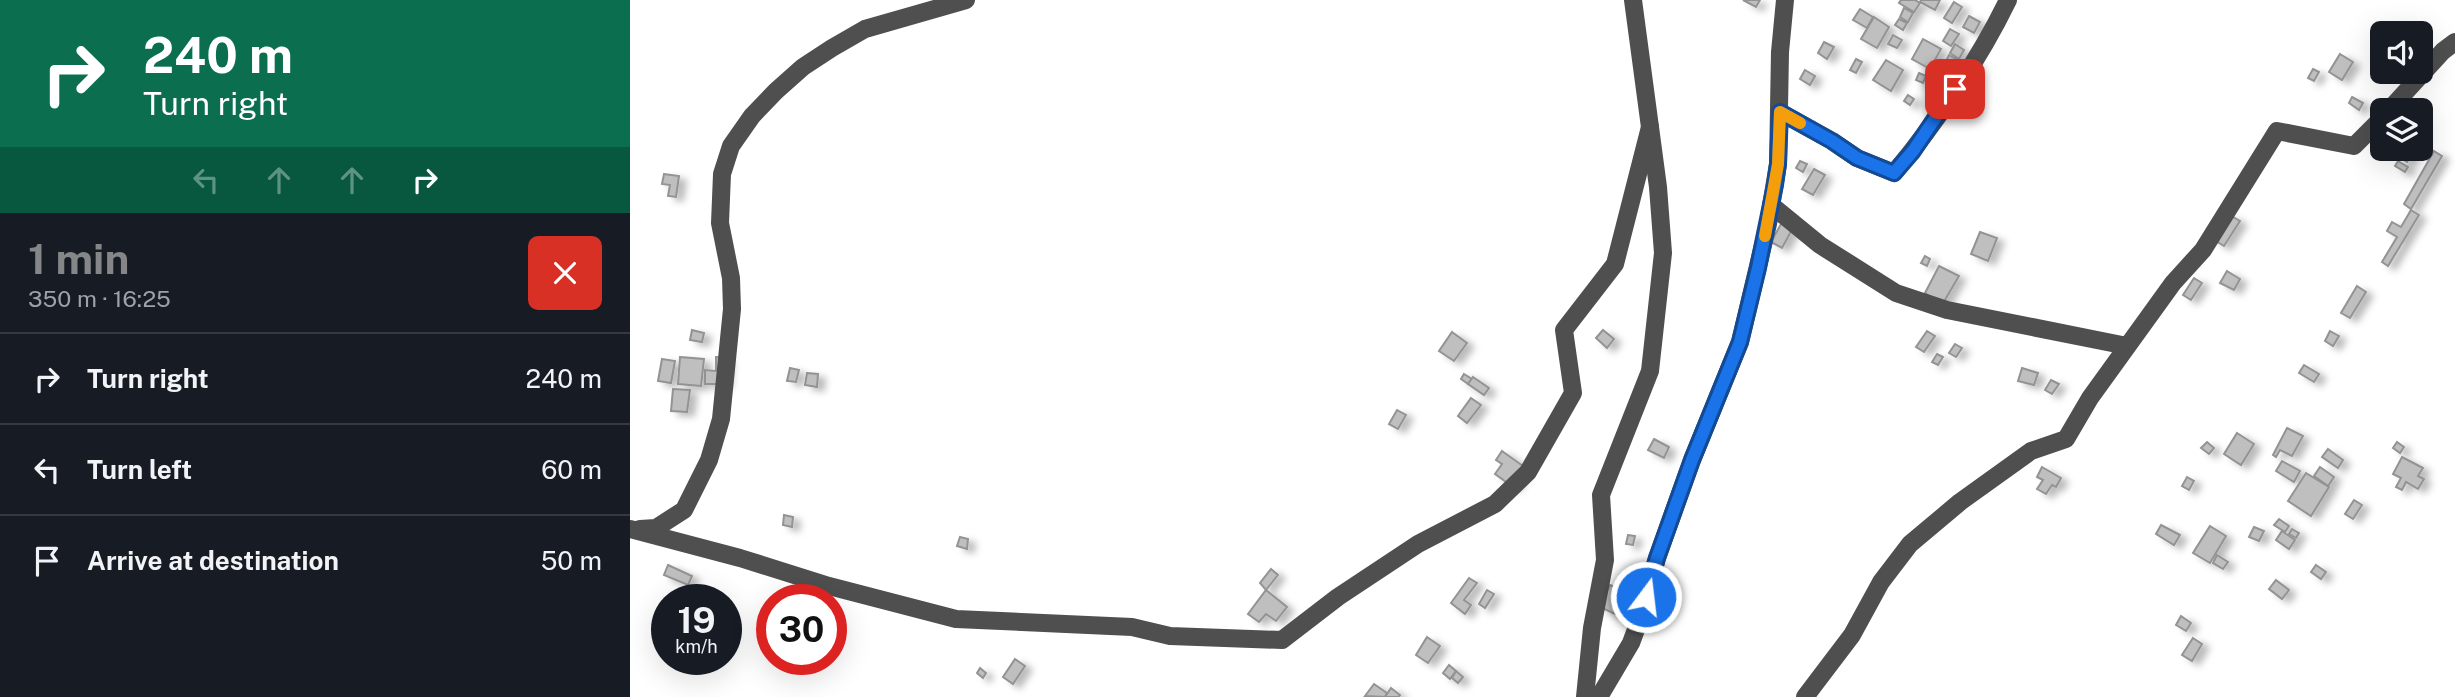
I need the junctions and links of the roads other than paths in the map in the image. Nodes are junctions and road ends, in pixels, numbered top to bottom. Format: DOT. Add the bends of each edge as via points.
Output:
graph roads {
  1 [pos="966,0"];
  2 [pos="1633,0"];
  3 [pos="1786,0"];
  4 [pos="2008,0"];
  5 [pos="2455,42"];
  6 [pos="2400,98"];
  7 [pos="1780,112"];
  8 [pos="1650,127"];
  9 [pos="2370,130"];
  10 [pos="1771,205"];
  11 [pos="2127,346"];
  12 [pos="1585,697"];
  13 [pos="1599,697"];
  14 [pos="1805,697"];
  1 -- 8 [label="street" via="865,29 832,48 776,91 731,146 722,174 720,223 732,309 721,419 709,460 684,510 656,528 630,529 956,619 1282,640 1418,544 1495,504 1528,472 1573,393 1564,330 1615,264"];
  2 -- 8 [label="street"];
  3 -- 7 [label="street"];
  4 -- 7 [label="street" via="1955,89 1894,173 1857,158"];
  5 -- 6 [label="street"];
  7 -- 10 [label="street"];
  8 -- 12 [label="street" via="1664,253 1650,371 1601,495 1605,560"];
  9 -- 11 [label="street" via="2354,146 2277,131 2203,250"];
  10 -- 11 [label="street" via="1820,245 1896,293 1947,310"];
  10 -- 13 [label="street" via="1740,342 1692,460 1634,634"];
  11 -- 14 [label="street" via="2066,439 2031,451 1910,544 1881,582 1852,635"];
}
